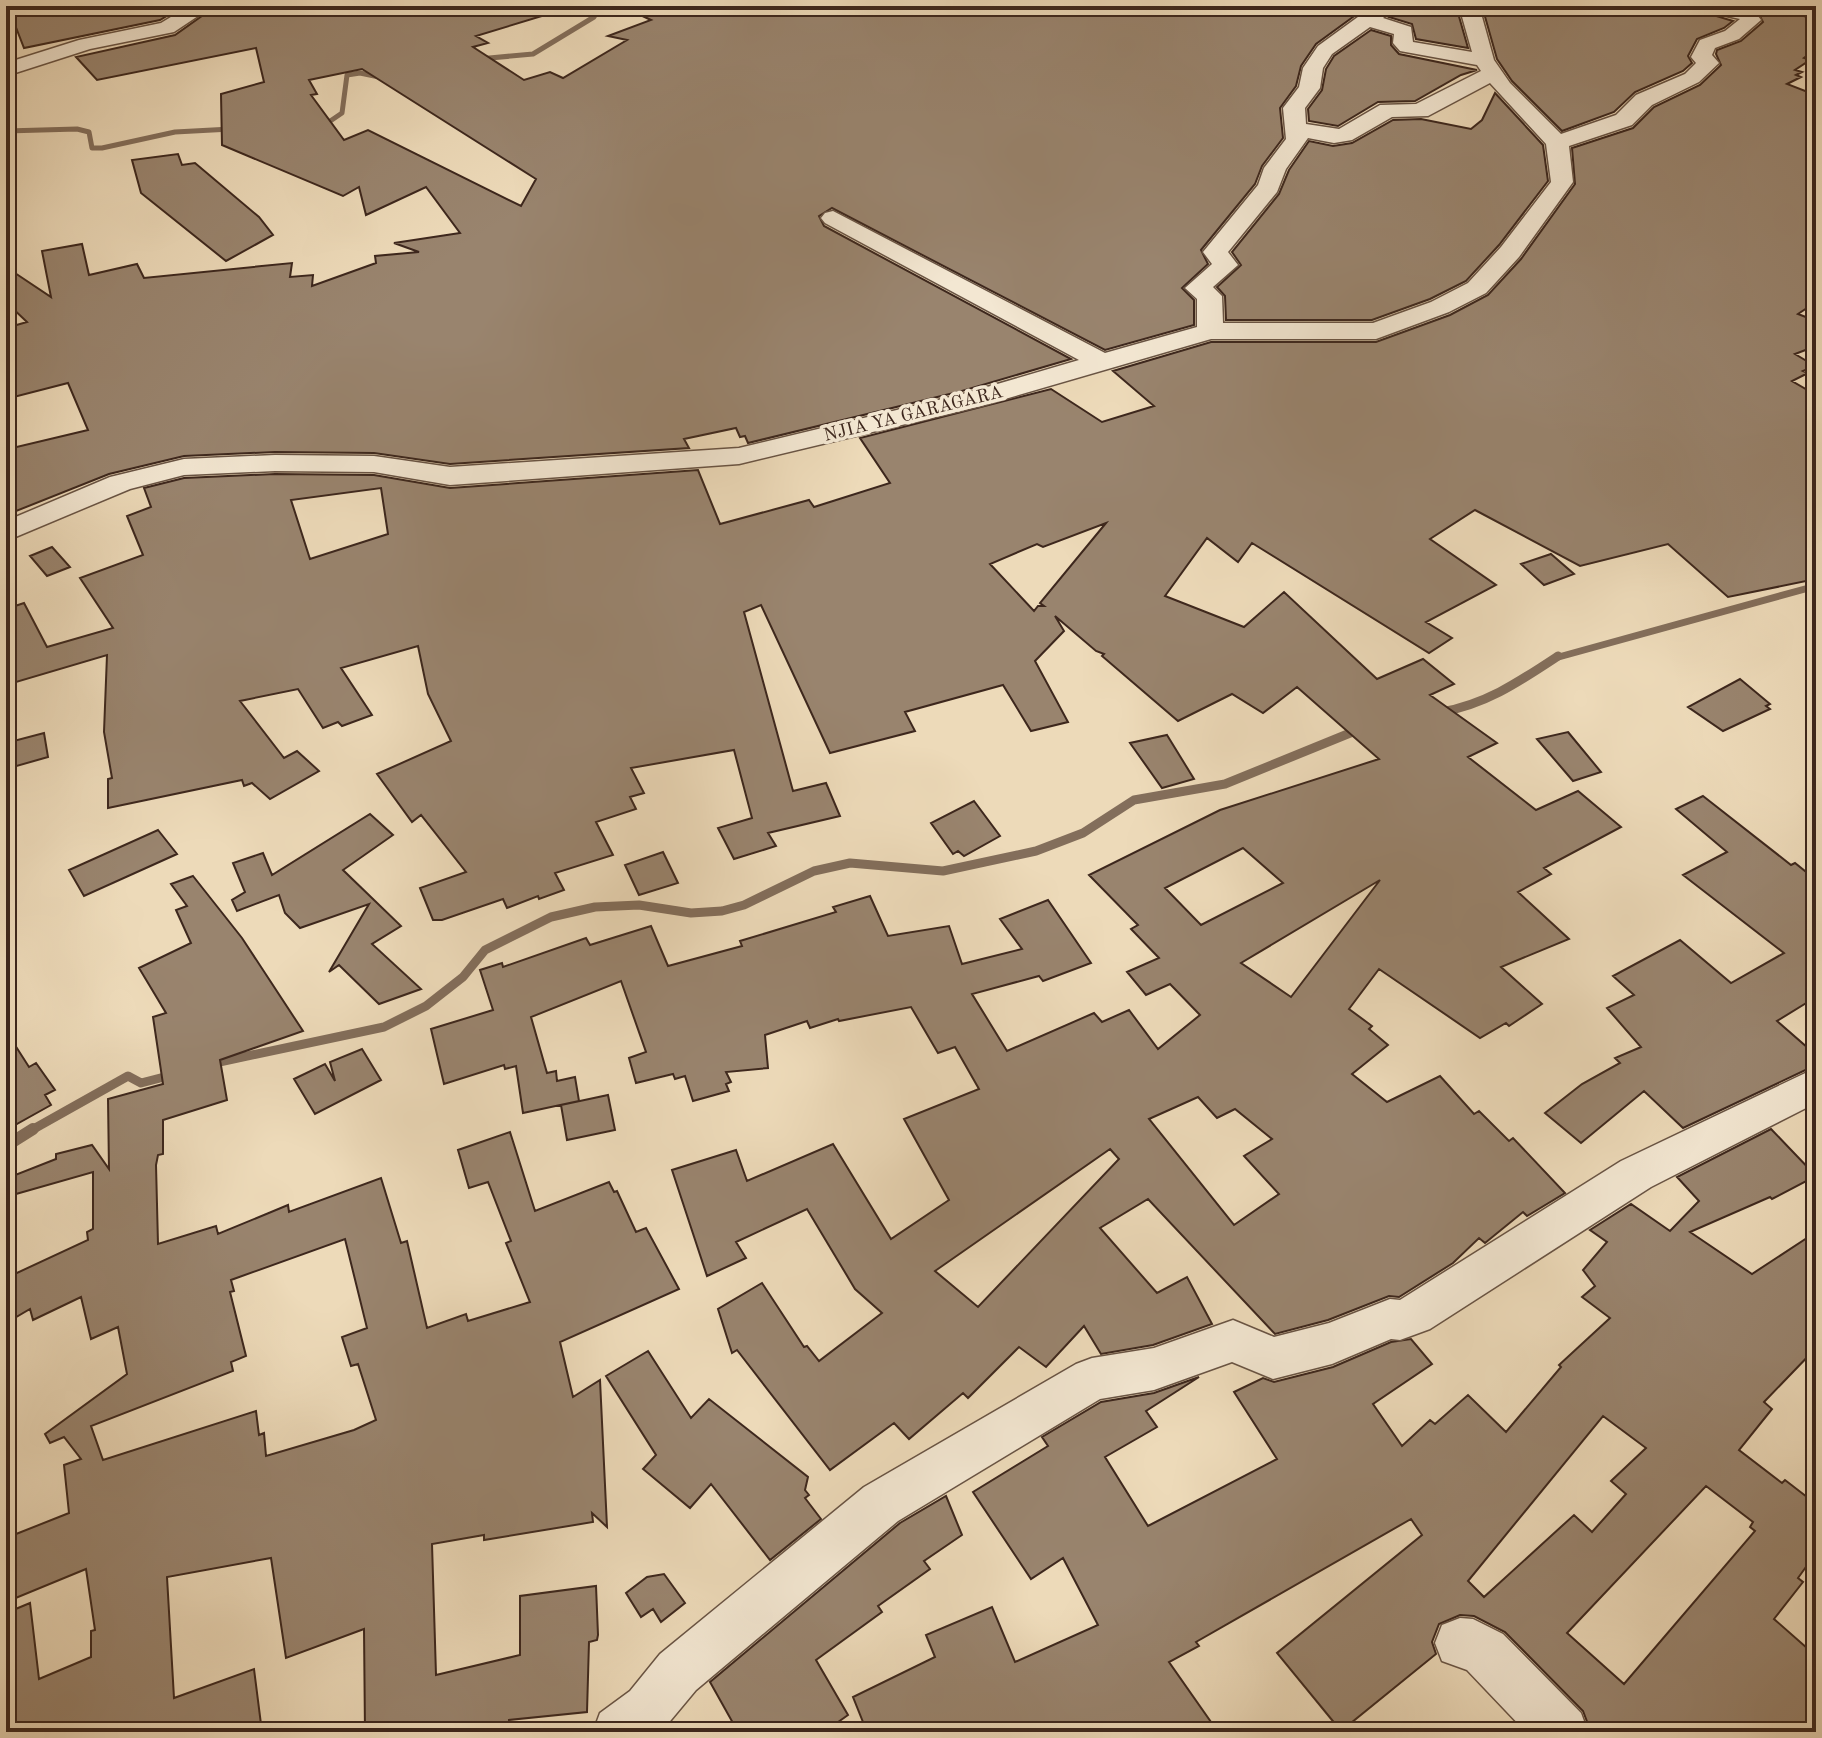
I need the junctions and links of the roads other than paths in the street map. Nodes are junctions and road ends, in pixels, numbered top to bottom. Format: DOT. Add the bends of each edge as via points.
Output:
graph roads {
  1 [pos="203,6"];
  2 [pos="1469,6"];
  3 [pos="1725,10"];
  4 [pos="1376,13"];
  5 [pos="1488,66"];
  6 [pos="6,70"];
  7 [pos="1296,129"];
  8 [pos="1557,143"];
  9 [pos="833,218"];
  10 [pos="1210,331"];
  11 [pos="1100,361"];
  12 [pos="6,532"];
  13 [pos="1816,1084"];
  14 [pos="1460,1643"];
  15 [pos="619,1732"];
  16 [pos="1562,1732"];
  1 -- 6 [label="street" via="167,28 86,44"];
  2 -- 5 [label="street"];
  3 -- 8 [label="street" via="1751,20 1732,35 1707,44 1701,57 1709,63 1692,78 1644,100 1619,123"];
  4 -- 5 [label="street" via="1404,31 1407,47"];
  4 -- 7 [label="street" via="1325,50 1294,108"];
  5 -- 7 [label="street" via="1420,111 1388,110 1344,135"];
  5 -- 8 [label="street"];
  7 -- 10 [label="street" via="1297,139 1275,168 1269,187 1215,252 1226,265 1198,285 1209,296"];
  8 -- 10 [label="street, NJIA YA GARAGARA" via="1562,182 1477,288 1376,331"];
  9 -- 11 [label="street"];
  10 -- 11 [label="street, NJIA YA GARAGARA"];
  11 -- 12 [label="street, NJIA YA GARAGARA" via="971,400 739,456 450,476 374,464 184,467 120,483"];
  13 -- 15 [label="street" via="1636,1174 1414,1315 1273,1358 1233,1341 1154,1369 1092,1379 881,1504 678,1672 648,1709"];
  14 -- 16 [label="street" via="1485,1652"];
}
